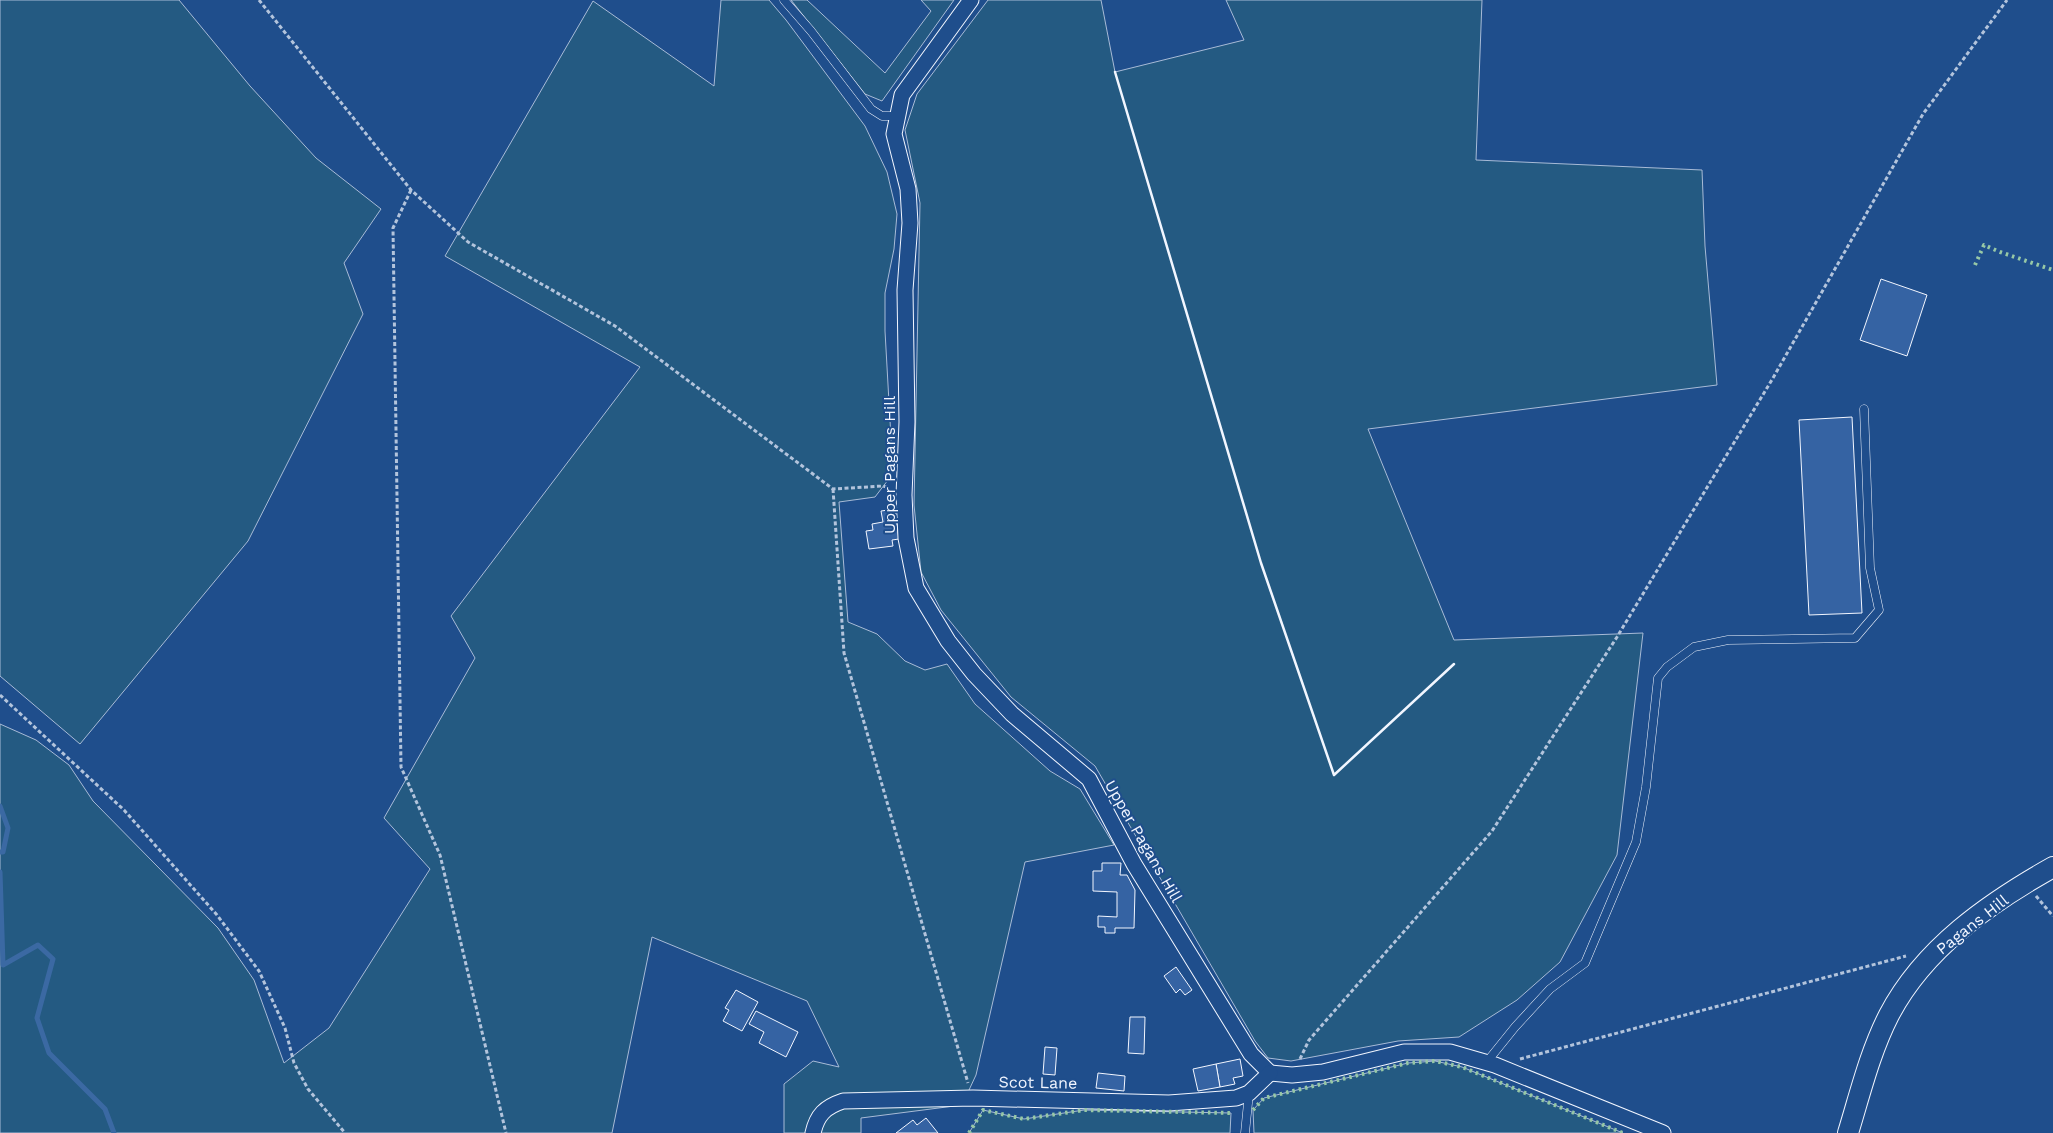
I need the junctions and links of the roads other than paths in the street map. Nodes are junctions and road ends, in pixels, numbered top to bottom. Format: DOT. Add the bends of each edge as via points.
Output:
graph roads {
  1 [pos="784,0"];
  2 [pos="971,0"];
  3 [pos="898,116"];
  4 [pos="1864,409"];
  5 [pos="2053,867"];
  6 [pos="1490,1064"];
  7 [pos="1270,1073"];
  8 [pos="1249,1093"];
  9 [pos="813,1133"];
  10 [pos="1245,1133"];
  11 [pos="1663,1133"];
  12 [pos="1848,1133"];
  1 -- 3 [label="lane" via="871,110 882,116"];
  2 -- 3 [label="street, Upper Pagans Hill" via="902,95"];
  3 -- 7 [label="street, Upper Pagans Hill" via="894,134 908,189 910,223 905,290 907,422 904,495 906,538 916,588 948,641 974,674 1012,714 1089,779 1150,888 1252,1054"];
  4 -- 6 [label="lane" via="1870,568 1879,610 1855,638 1728,640 1694,646 1663,672 1658,678 1646,787 1636,842 1586,963 1550,988 1515,1026"];
  5 -- 12 [label="street, Pagans Hill" via="1974,919 1938,948 1914,976 1889,1015"];
  6 -- 7 [label="street" via="1450,1052 1404,1052 1323,1072"];
  6 -- 11 [label="street"];
  7 -- 8 [label="street, Scot Lane"];
  8 -- 9 [label="street, Scot Lane" via="1236,1098 1169,1103 972,1098 843,1101 828,1106 816,1120"];
  8 -- 10 [label="lane"];
}
